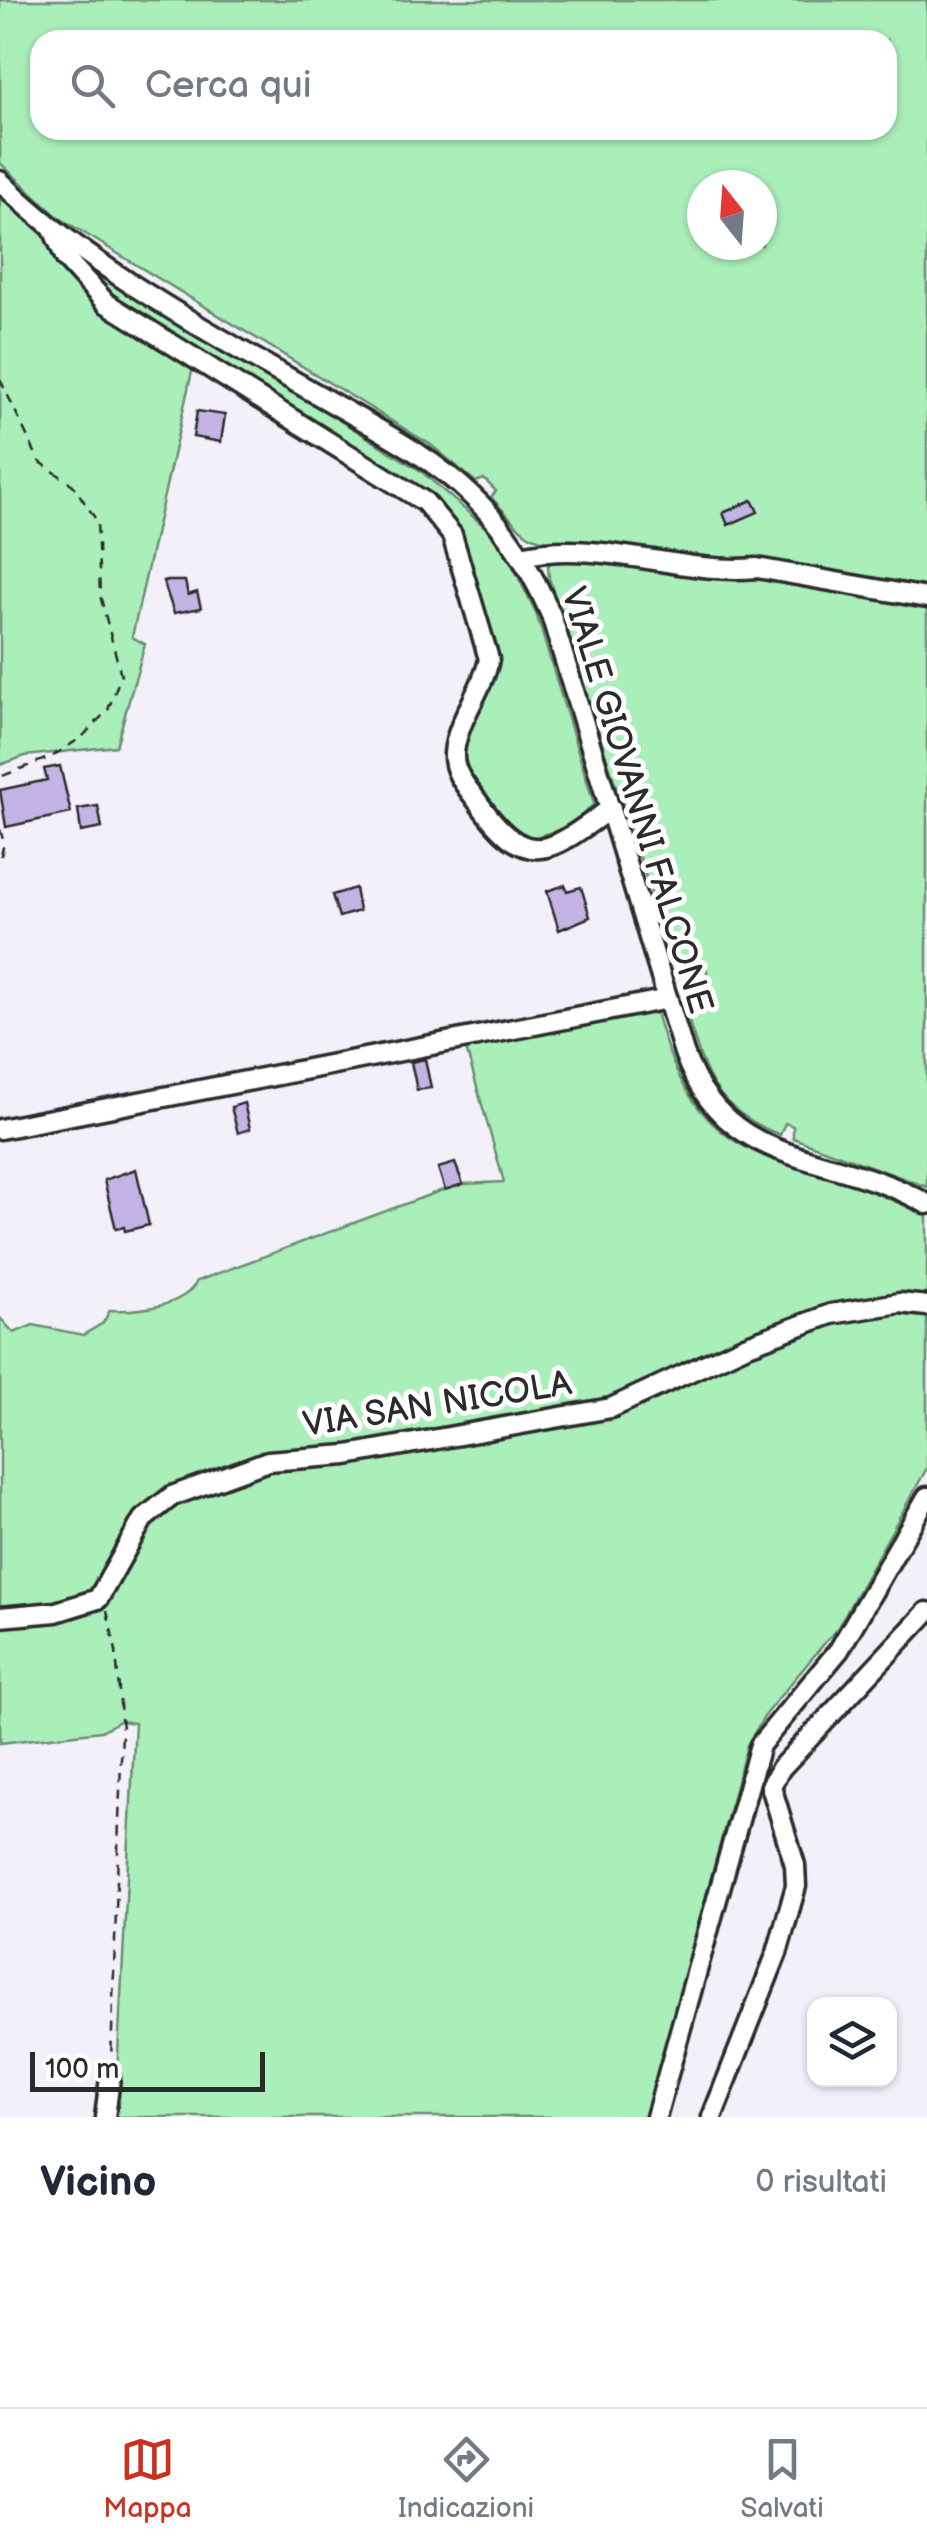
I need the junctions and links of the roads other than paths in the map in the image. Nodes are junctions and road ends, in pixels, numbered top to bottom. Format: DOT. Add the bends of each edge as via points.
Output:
graph roads {
  1 [pos="0,181"];
  2 [pos="53,229"];
  3 [pos="521,556"];
  4 [pos="927,598"];
  5 [pos="610,808"];
  6 [pos="668,998"];
  7 [pos="0,1129"];
  8 [pos="927,1204"];
  9 [pos="927,1306"];
  10 [pos="927,1497"];
  11 [pos="927,1612"];
  12 [pos="0,1617"];
  13 [pos="110,2078"];
  14 [pos="105,2117"];
  15 [pos="656,2117"];
  16 [pos="712,2117"];
  1 -- 2 [label="street, VIALE GIOVANNI FALCONE"];
  2 -- 3 [label="street, VIALE GIOVANNI FALCONE" via="426,459 472,495"];
  2 -- 5 [label="street" via="66,259 106,304 375,466 444,520 490,658 454,761 497,829 521,848 534,849 576,833"];
  3 -- 4 [label="street" via="551,549 619,552"];
  3 -- 5 [label="street, VIALE GIOVANNI FALCONE" via="552,616"];
  5 -- 6 [label="street, VIALE GIOVANNI FALCONE"];
  6 -- 7 [label="street"];
  6 -- 8 [label="street, VIALE GIOVANNI FALCONE" via="699,1089 733,1126"];
  9 -- 12 [label="street, VIA SAN NICOLA" via="900,1302 831,1314 612,1408 347,1455 268,1461 172,1496 144,1519 98,1600"];
  10 -- 15 [label="street" via="839,1650 760,1745"];
  11 -- 16 [label="street" via="770,1786 796,1865 796,1886"];
  13 -- 14 [label="street"];
}
